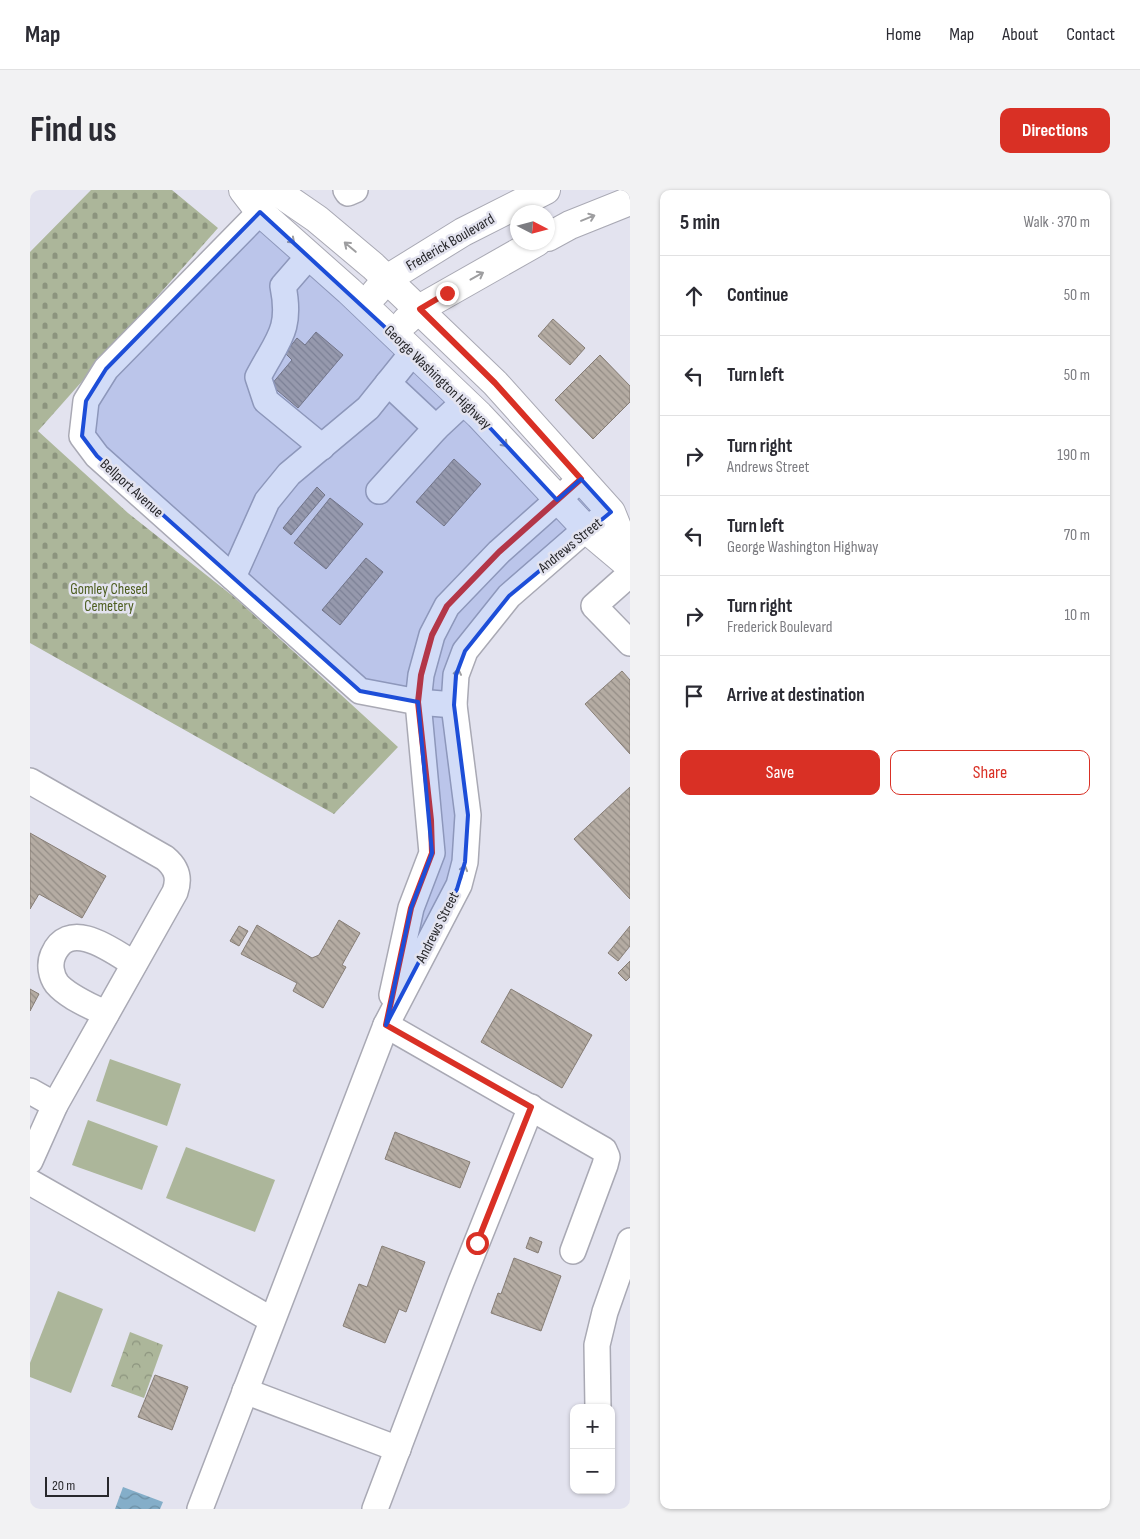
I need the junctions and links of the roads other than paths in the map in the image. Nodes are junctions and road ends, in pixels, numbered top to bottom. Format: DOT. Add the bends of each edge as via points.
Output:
graph roads {
  1 [pos="244,190"];
  2 [pos="346,190"];
  3 [pos="355,190"];
  4 [pos="535,192"];
  5 [pos="264,201"];
  6 [pos="630,201"];
  7 [pos="555,233"];
  8 [pos="523,250"];
  9 [pos="309,256"];
  10 [pos="387,279"];
  11 [pos="364,305"];
  12 [pos="420,309"];
  13 [pos="393,333"];
  14 [pos="413,352"];
  15 [pos="388,384"];
  16 [pos="465,401"];
  17 [pos="436,428"];
  18 [pos="322,447"];
  19 [pos="581,479"];
  20 [pos="379,491"];
  21 [pos="557,500"];
  22 [pos="611,512"];
  23 [pos="586,530"];
  24 [pos="630,559"];
  25 [pos="630,566"];
  26 [pos="630,574"];
  27 [pos="233,577"];
  28 [pos="630,643"];
  29 [pos="418,702"];
  30 [pos="454,704"];
  31 [pos="30,781"];
  32 [pos="134,964"];
  33 [pos="106,1014"];
  34 [pos="386,1025"];
  35 [pos="30,1092"];
  36 [pos="54,1105"];
  37 [pos="531,1107"];
  38 [pos="30,1161"];
  39 [pos="30,1182"];
  40 [pos="630,1241"];
  41 [pos="573,1251"];
  42 [pos="272,1320"];
  43 [pos="245,1391"];
  44 [pos="598,1404"];
  45 [pos="398,1449"];
  46 [pos="200,1509"];
  47 [pos="375,1509"];
  1 -- 5 [label="main road, George Washington Highway"];
  2 -- 3 [label="street" via="348,193"];
  4 -- 10 [label="main road, Frederick Boulevard"];
  5 -- 9 [label="main road, George Washington Highway, one-way"];
  10 -- 5 [label="main road, George Washington Highway, one-way" via="317,219 282,194"];
  5 -- 27 [label="street, Bellport Avenue" via="106,369 86,401 82,436 96,456"];
  7 -- 6 [label="main road, one-way"];
  12 -- 8 [label="main road, one-way"];
  9 -- 11 [label="main road, George Washington Highway"];
  9 -- 18 [label="street" via="283,286 286,325 258,377 266,401"];
  10 -- 11 [label="main road, Frederick Boulevard"];
  10 -- 12 [label="main road, George Washington Highway"];
  11 -- 13 [label="main road, George Washington Highway"];
  12 -- 13 [label="main road"];
  12 -- 19 [label="main road, George Washington Highway" via="495,383"];
  13 -- 14 [label="main road, George Washington Highway"];
  14 -- 15 [label="street"];
  14 -- 16 [label="main road, George Washington Highway"];
  15 -- 17 [label="street"];
  15 -- 18 [label="street" via="368,408"];
  16 -- 17 [label="street"];
  16 -- 21 [label="main road, George Washington Highway, one-way"];
  17 -- 20 [label="street"];
  18 -- 27 [label="street" via="289,474 267,501"];
  19 -- 21 [label="street, Andrews Street"];
  19 -- 22 [label="main road, George Washington Highway"];
  21 -- 23 [label="main road, George Washington Highway"];
  21 -- 29 [label="street, Andrews Street" via="499,552 447,606 432,635 421,675"];
  22 -- 23 [label="street, Andrews Street"];
  22 -- 24 [label="main road, George Washington Highway"];
  23 -- 25 [label="main road, George Washington Highway"];
  30 -- 23 [label="street, Andrews Street, one-way" via="456,675 465,651 508,596"];
  26 -- 28 [label="street" via="594,606"];
  27 -- 29 [label="street, Bellport Avenue" via="360,691"];
  29 -- 30 [label="street, Bellport Avenue"];
  29 -- 34 [label="street, Andrews Street" via="432,853 411,908"];
  34 -- 30 [label="street, Andrews Street, one-way" via="457,889 465,862 468,815"];
  31 -- 32 [label="street" via="173,864 178,883 175,892"];
  32 -- 33 [label="street"];
  32 -- 33 [label="street" via="85,937 65,941 52,956 51,966 57,984"];
  33 -- 36 [label="street"];
  34 -- 37 [label="street"];
  34 -- 42 [label="street"];
  35 -- 36 [label="street"];
  36 -- 38 [label="street"];
  37 -- 41 [label="street" via="604,1150 607,1158"];
  37 -- 45 [label="street"];
  39 -- 42 [label="street"];
  40 -- 44 [label="street" via="597,1345"];
  42 -- 43 [label="street"];
  43 -- 45 [label="street"];
  43 -- 46 [label="street"];
  45 -- 47 [label="street"];
}
